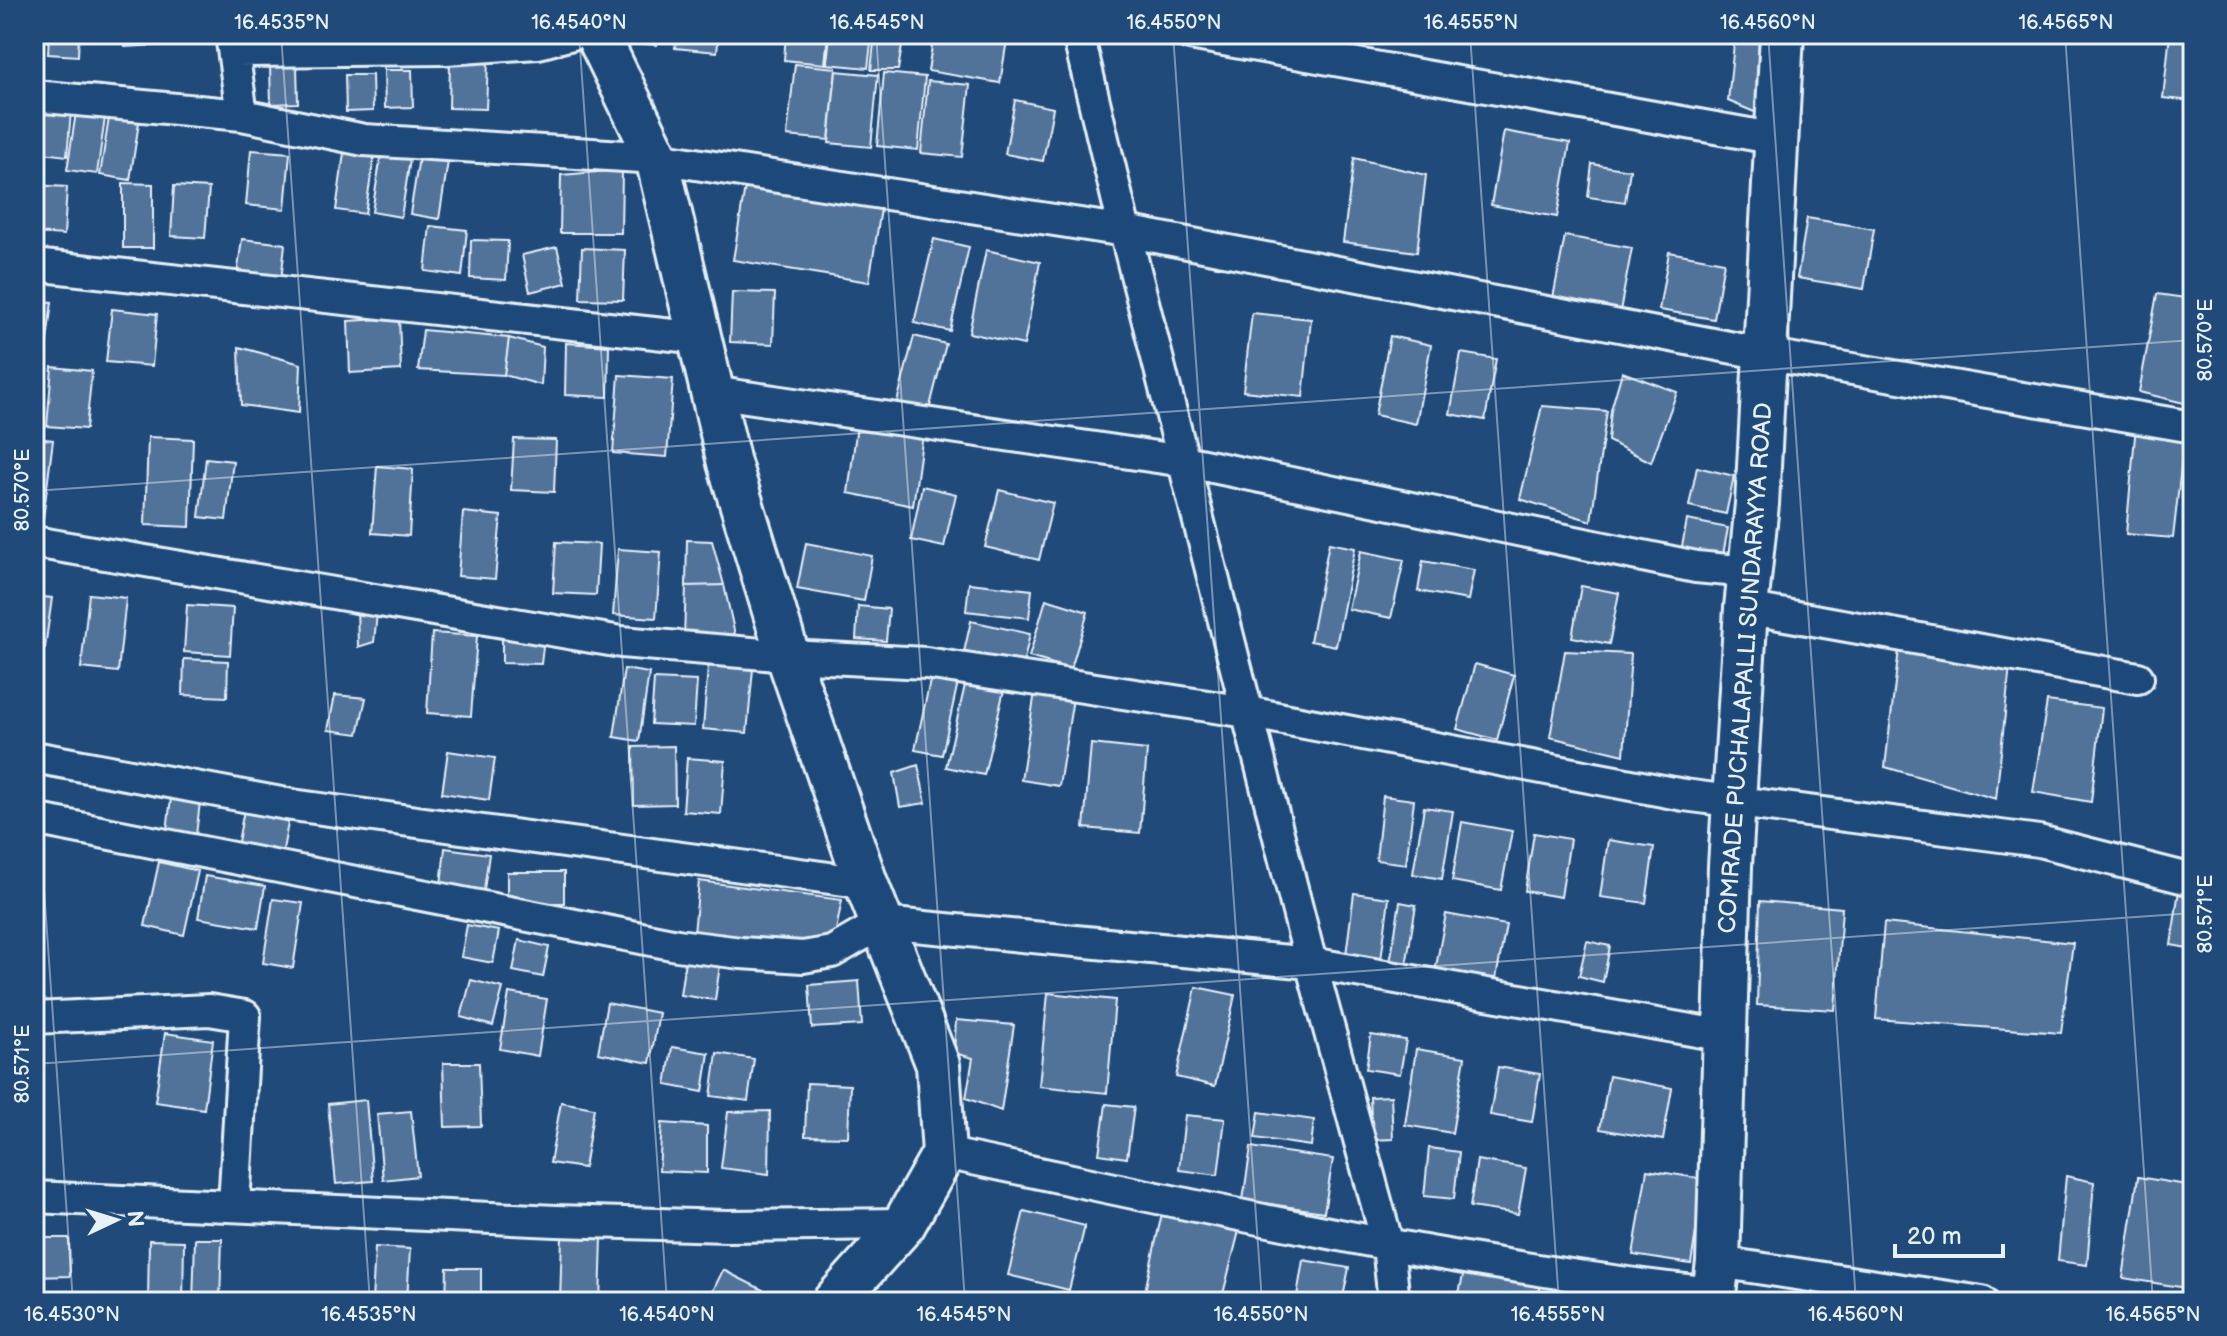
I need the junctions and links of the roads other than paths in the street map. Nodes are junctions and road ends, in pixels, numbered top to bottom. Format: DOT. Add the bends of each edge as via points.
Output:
graph roads {
  1 [pos="572,34"];
  2 [pos="597,34"];
  3 [pos="1078,34"];
  4 [pos="1190,34"];
  5 [pos="1782,34"];
  6 [pos="233,42"];
  7 [pos="34,96"];
  8 [pos="242,115"];
  9 [pos="1777,139"];
  10 [pos="657,158"];
  11 [pos="1125,231"];
  12 [pos="34,265"];
  13 [pos="700,338"];
  14 [pos="1765,354"];
  15 [pos="712,392"];
  16 [pos="2193,427"];
  17 [pos="1184,461"];
  18 [pos="34,542"];
  19 [pos="1748,590"];
  20 [pos="788,656"];
  21 [pos="2138,678"];
  22 [pos="1247,712"];
  23 [pos="34,757"];
  24 [pos="1734,801"];
  25 [pos="34,819"];
  26 [pos="2193,880"];
  27 [pos="866,883"];
  28 [pos="882,923"];
  29 [pos="1311,963"];
  30 [pos="34,1018"];
  31 [pos="1725,1036"];
  32 [pos="944,1153"];
  33 [pos="34,1197"];
  34 [pos="234,1206"];
  35 [pos="904,1224"];
  36 [pos="1388,1245"];
  37 [pos="1715,1286"];
  38 [pos="834,1302"];
  39 [pos="1394,1302"];
  40 [pos="1982,1302"];
  1 -- 6 [label="street" via="538,43 446,49"];
  2 -- 10 [label="street"];
  3 -- 11 [label="street"];
  4 -- 9 [label="street"];
  5 -- 9 [label="street, COMRADE PUCHALAPALLI SUNDARAYYA ROAD"];
  6 -- 8 [label="street"];
  7 -- 8 [label="street"];
  8 -- 10 [label="street" via="364,140"];
  9 -- 14 [label="street, COMRADE PUCHALAPALLI SUNDARAYYA ROAD"];
  10 -- 11 [label="street"];
  10 -- 13 [label="street"];
  11 -- 14 [label="street"];
  11 -- 17 [label="street"];
  12 -- 13 [label="street"];
  13 -- 15 [label="street"];
  14 -- 16 [label="street"];
  14 -- 19 [label="street, COMRADE PUCHALAPALLI SUNDARAYYA ROAD"];
  15 -- 17 [label="street"];
  15 -- 20 [label="street"];
  17 -- 19 [label="street" via="1696,567"];
  17 -- 22 [label="street"];
  18 -- 20 [label="street" via="621,642"];
  19 -- 21 [label="street"];
  19 -- 24 [label="street, COMRADE PUCHALAPALLI SUNDARAYYA ROAD"];
  20 -- 22 [label="street" via="926,663"];
  20 -- 27 [label="street"];
  22 -- 24 [label="street"];
  22 -- 29 [label="street"];
  23 -- 27 [label="street" via="292,805"];
  24 -- 26 [label="street" via="2039,841"];
  24 -- 31 [label="street, COMRADE PUCHALAPALLI SUNDARAYYA ROAD"];
  25 -- 28 [label="street" via="677,945 741,953 803,957 832,952"];
  27 -- 28 [label="street"];
  28 -- 29 [label="street"];
  28 -- 32 [label="street" via="938,1065"];
  29 -- 31 [label="street"];
  29 -- 36 [label="street"];
  30 -- 34 [label="street" via="209,1010 245,1016"];
  31 -- 37 [label="street, COMRADE PUCHALAPALLI SUNDARAYYA ROAD"];
  32 -- 35 [label="street"];
  32 -- 36 [label="street"];
  33 -- 34 [label="street"];
  34 -- 35 [label="street" via="727,1226"];
  35 -- 38 [label="street"];
  36 -- 37 [label="street" via="1652,1287"];
  36 -- 39 [label="street"];
  37 -- 40 [label="street"];
}
